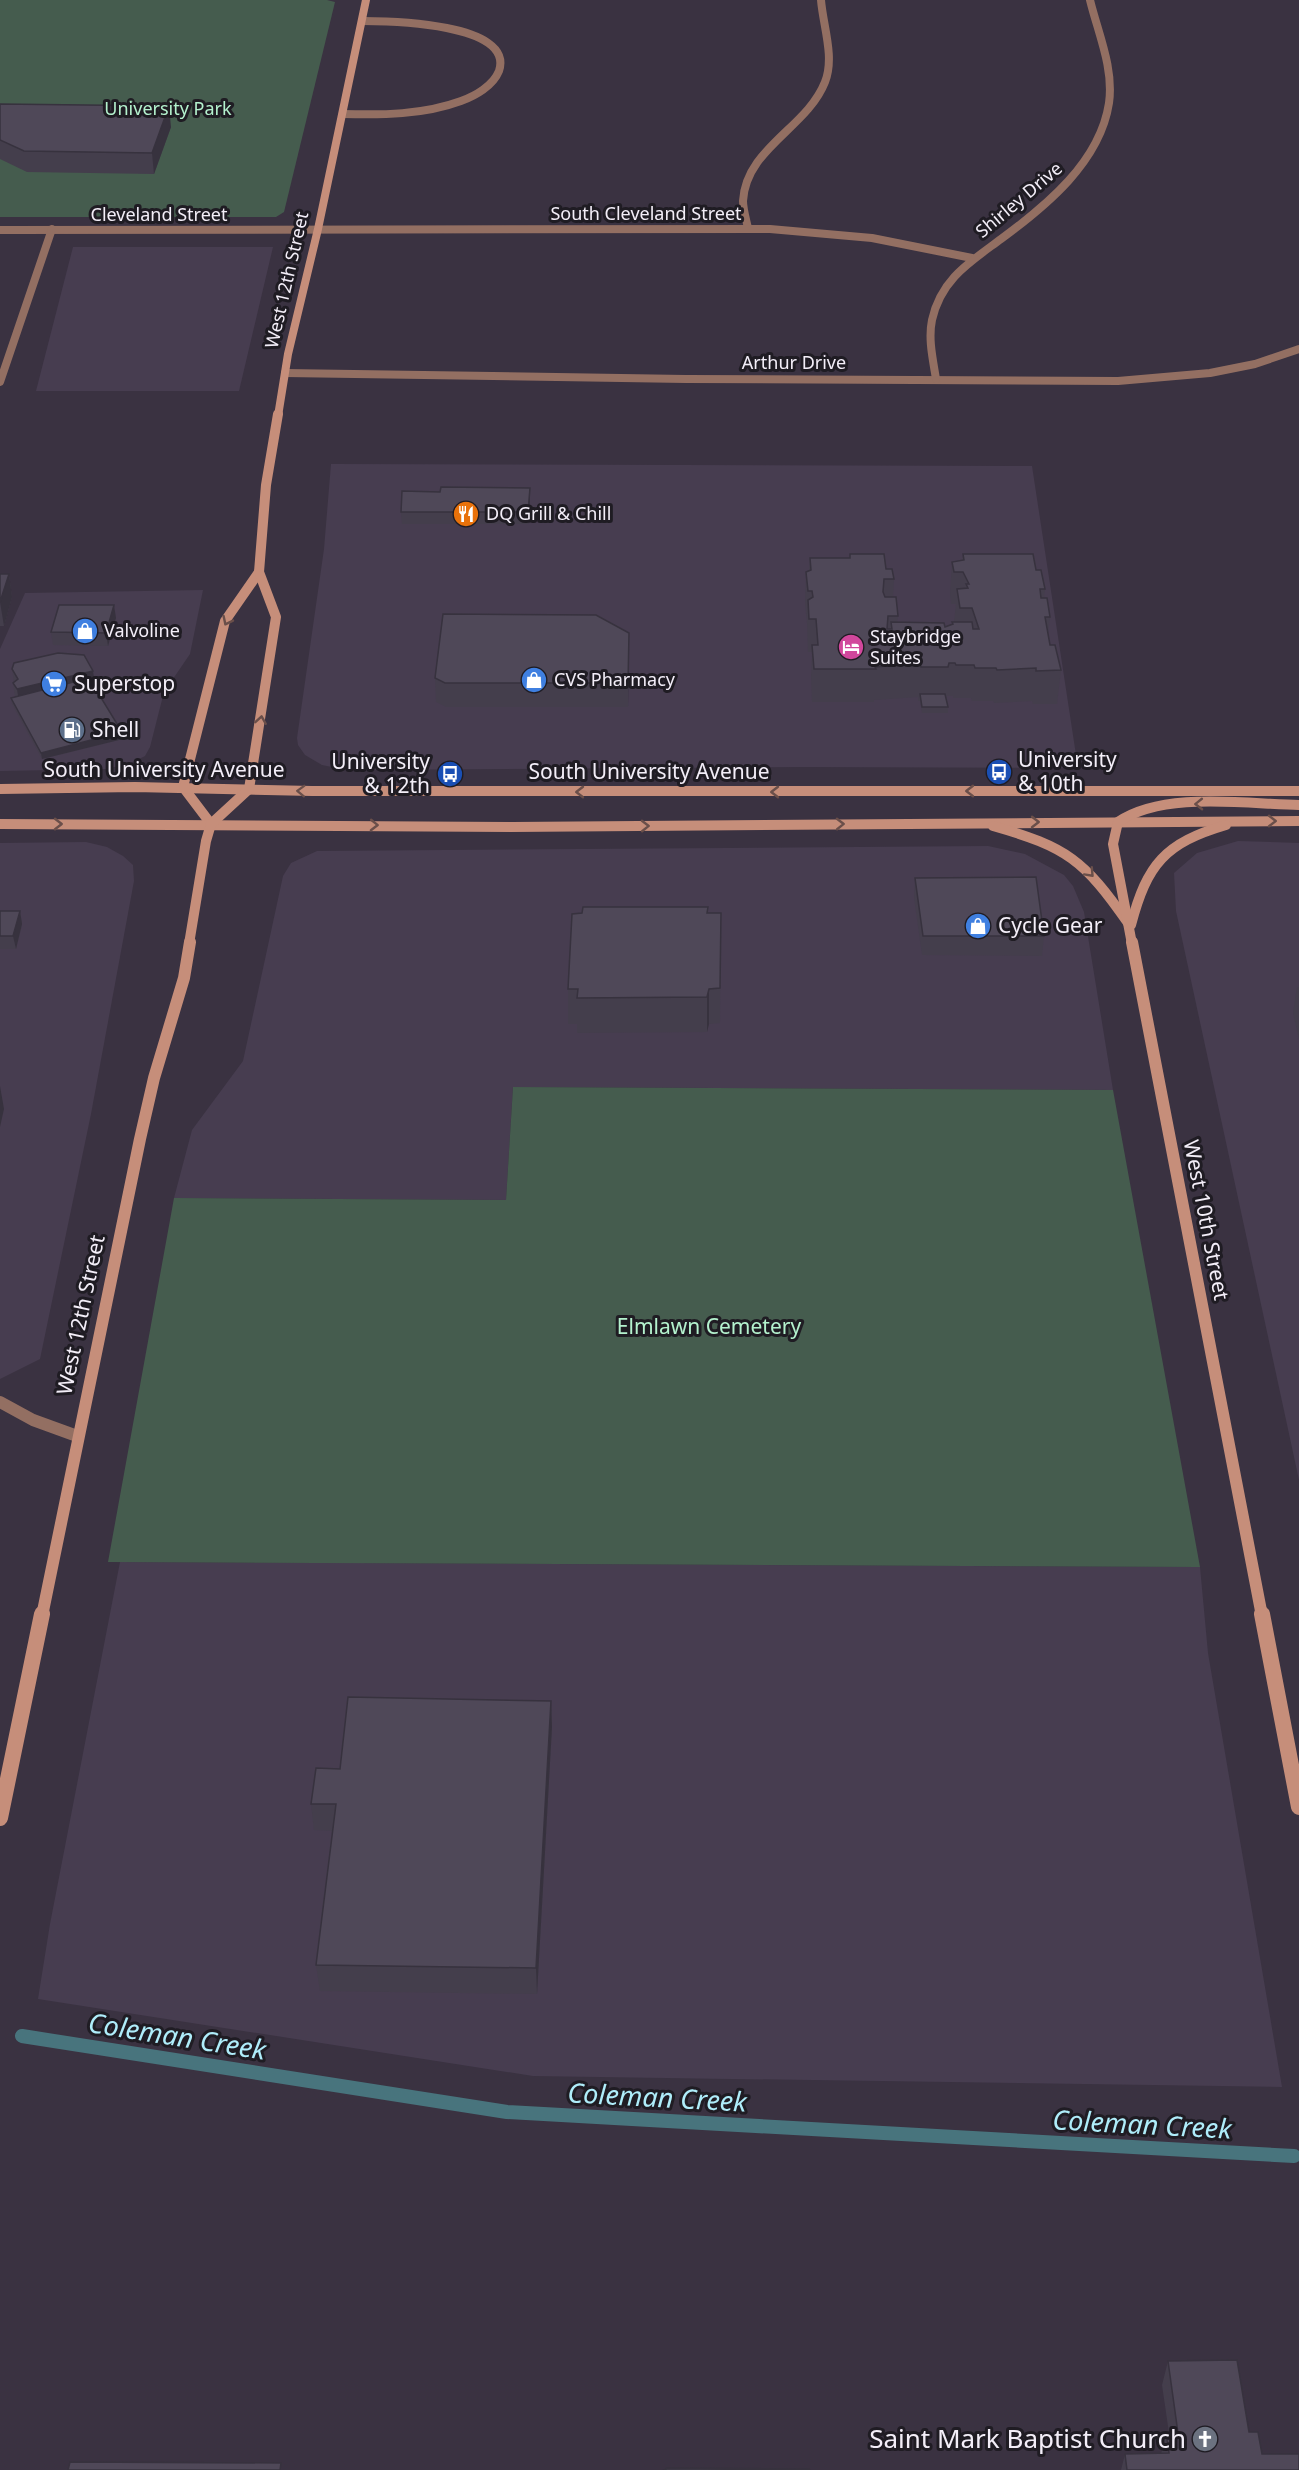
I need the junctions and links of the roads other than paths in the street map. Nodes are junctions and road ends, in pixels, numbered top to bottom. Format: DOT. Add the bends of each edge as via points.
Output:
graph roads {
  1 [pos="366,0"];
  2 [pos="821,0"];
  3 [pos="1090,0"];
  4 [pos="363,21"];
  5 [pos="343,114"];
  6 [pos="748,228"];
  7 [pos="318,229"];
  8 [pos="0,230"];
  9 [pos="52,230"];
  10 [pos="972,258"];
  11 [pos="1299,349"];
  12 [pos="285,373"];
  13 [pos="936,379"];
  14 [pos="0,381"];
  15 [pos="259,572"];
  16 [pos="183,788"];
  17 [pos="0,789"];
  18 [pos="249,789"];
  19 [pos="1299,791"];
  20 [pos="1299,805"];
  21 [pos="1242,821"];
  22 [pos="1299,821"];
  23 [pos="982,822"];
  24 [pos="1118,822"];
  25 [pos="0,824"];
  26 [pos="211,824"];
  27 [pos="1130,926"];
  28 [pos="0,1402"];
  29 [pos="77,1436"];
  30 [pos="1299,1807"];
  31 [pos="0,1818"];
  1 -- 4 [label="main road, West 12th Street"];
  2 -- 6 [label="street" via="826,80 807,113 765,150 752,168 745,190 744,218"];
  3 -- 10 [label="street, Shirley Drive" via="1110,84 1101,133 1076,172 1035,211"];
  4 -- 5 [label="main road, West 12th Street"];
  4 -- 5 [label="street" via="431,24 469,34 494,49 501,62 499,72 488,86 451,104 418,111"];
  5 -- 7 [label="main road, West 12th Street"];
  6 -- 7 [label="street, South Cleveland Street"];
  6 -- 10 [label="street, South Cleveland Street" via="867,235"];
  7 -- 9 [label="street, Cleveland Street"];
  7 -- 12 [label="main road, West 12th Street"];
  8 -- 9 [label="street, Cleveland Street"];
  9 -- 14 [label="street"];
  10 -- 13 [label="street, Shirley Drive" via="944,291 932,319"];
  11 -- 13 [label="street, Arthur Drive" via="1239,369 1158,380"];
  12 -- 13 [label="street, Arthur Drive"];
  12 -- 15 [label="main road, West 12th Street" via="266,485"];
  15 -- 16 [label="main road, one-way" via="225,621"];
  18 -- 15 [label="main road, West 12th Street, one-way" via="276,617"];
  16 -- 17 [label="main road, South University Avenue"];
  16 -- 18 [label="main road, South University Avenue"];
  16 -- 26 [label="main road"];
  19 -- 18 [label="main road, South University Avenue, one-way"];
  18 -- 26 [label="main road"];
  20 -- 24 [label="main road, one-way" via="1171,805 1133,812"];
  21 -- 22 [label="main road, one-way"];
  21 -- 24 [label="main road"];
  21 -- 27 [label="main road" via="1202,834 1163,857 1144,882"];
  23 -- 24 [label="main road, one-way"];
  26 -- 23 [label="main road, one-way" via="512,827"];
  23 -- 27 [label="main road, one-way" via="1046,843 1071,857 1093,875"];
  24 -- 27 [label="main road, West 10th Street" via="1113,844"];
  25 -- 26 [label="main road, one-way"];
  26 -- 29 [label="main road, West 12th Street" via="184,978 154,1078"];
  27 -- 30 [label="main road, West 10th Street"];
  28 -- 29 [label="street" via="33,1420"];
  29 -- 31 [label="main road, West 12th Street"];
}
